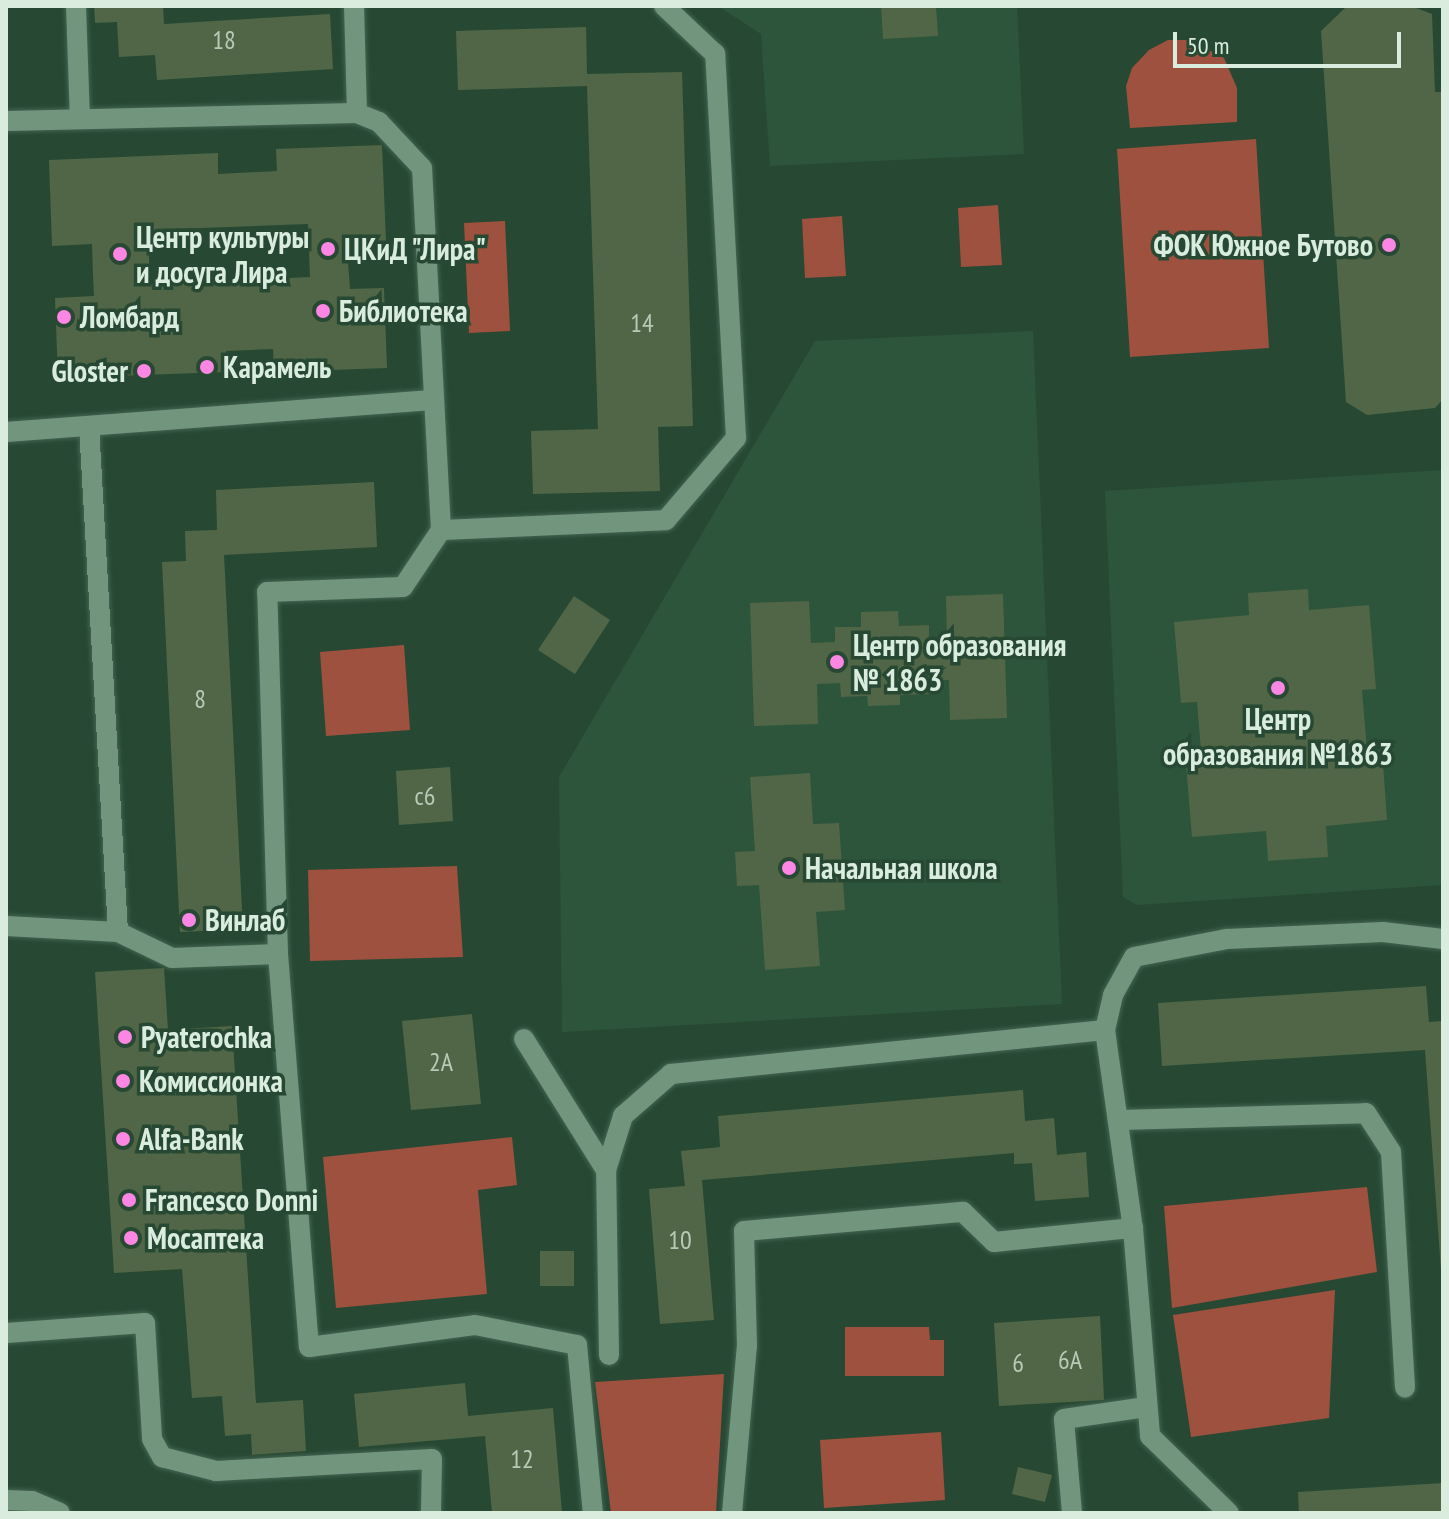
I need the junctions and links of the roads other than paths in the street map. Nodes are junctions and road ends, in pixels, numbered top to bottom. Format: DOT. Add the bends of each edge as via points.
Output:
graph roads {
  1 [pos="76,6"];
  2 [pos="354,6"];
  3 [pos="664,6"];
  4 [pos="357,113"];
  5 [pos="80,119"];
  6 [pos="6,121"];
  7 [pos="432,400"];
  8 [pos="89,426"];
  9 [pos="6,432"];
  10 [pos="441,530"];
  11 [pos="6,926"];
  12 [pos="118,932"];
  13 [pos="1443,939"];
  14 [pos="278,954"];
  15 [pos="1105,1030"];
  16 [pos="524,1039"];
  17 [pos="1120,1120"];
  18 [pos="606,1170"];
  19 [pos="1133,1228"];
  20 [pos="6,1333"];
  21 [pos="577,1345"];
  22 [pos="1405,1388"];
  23 [pos="1146,1407"];
  24 [pos="6,1500"];
  25 [pos="60,1513"];
  26 [pos="431,1513"];
  27 [pos="593,1513"];
  28 [pos="732,1513"];
  29 [pos="1072,1513"];
  30 [pos="1229,1513"];
  1 -- 5 [label="lane"];
  2 -- 4 [label="lane"];
  3 -- 10 [label="lane" via="715,54 736,438 666,520"];
  4 -- 5 [label="lane"];
  4 -- 7 [label="lane" via="379,122 422,168"];
  5 -- 6 [label="lane"];
  7 -- 8 [label="lane"];
  7 -- 10 [label="lane"];
  8 -- 9 [label="lane"];
  8 -- 12 [label="lane"];
  10 -- 14 [label="lane" via="403,587 267,592"];
  11 -- 12 [label="lane"];
  12 -- 14 [label="lane" via="172,958"];
  13 -- 15 [label="lane" via="1383,932 1227,939 1134,957 1113,995"];
  14 -- 21 [label="lane" via="309,1347 475,1325"];
  15 -- 17 [label="lane"];
  15 -- 18 [label="lane" via="671,1074 623,1116"];
  16 -- 18 [label="lane"];
  17 -- 19 [label="lane"];
  17 -- 22 [label="lane" via="1366,1113 1391,1152"];
  18 -- 21 [label="lane" via="609,1345"];
  19 -- 23 [label="lane"];
  19 -- 28 [label="lane" via="994,1242 963,1212 744,1231 747,1346"];
  20 -- 26 [label="lane" via="145,1323 152,1439 162,1457 216,1471 432,1459"];
  21 -- 27 [label="lane"];
  23 -- 29 [label="lane" via="1064,1419"];
  23 -- 30 [label="lane" via="1150,1436"];
  24 -- 25 [label="lane" via="32,1501"];
}
